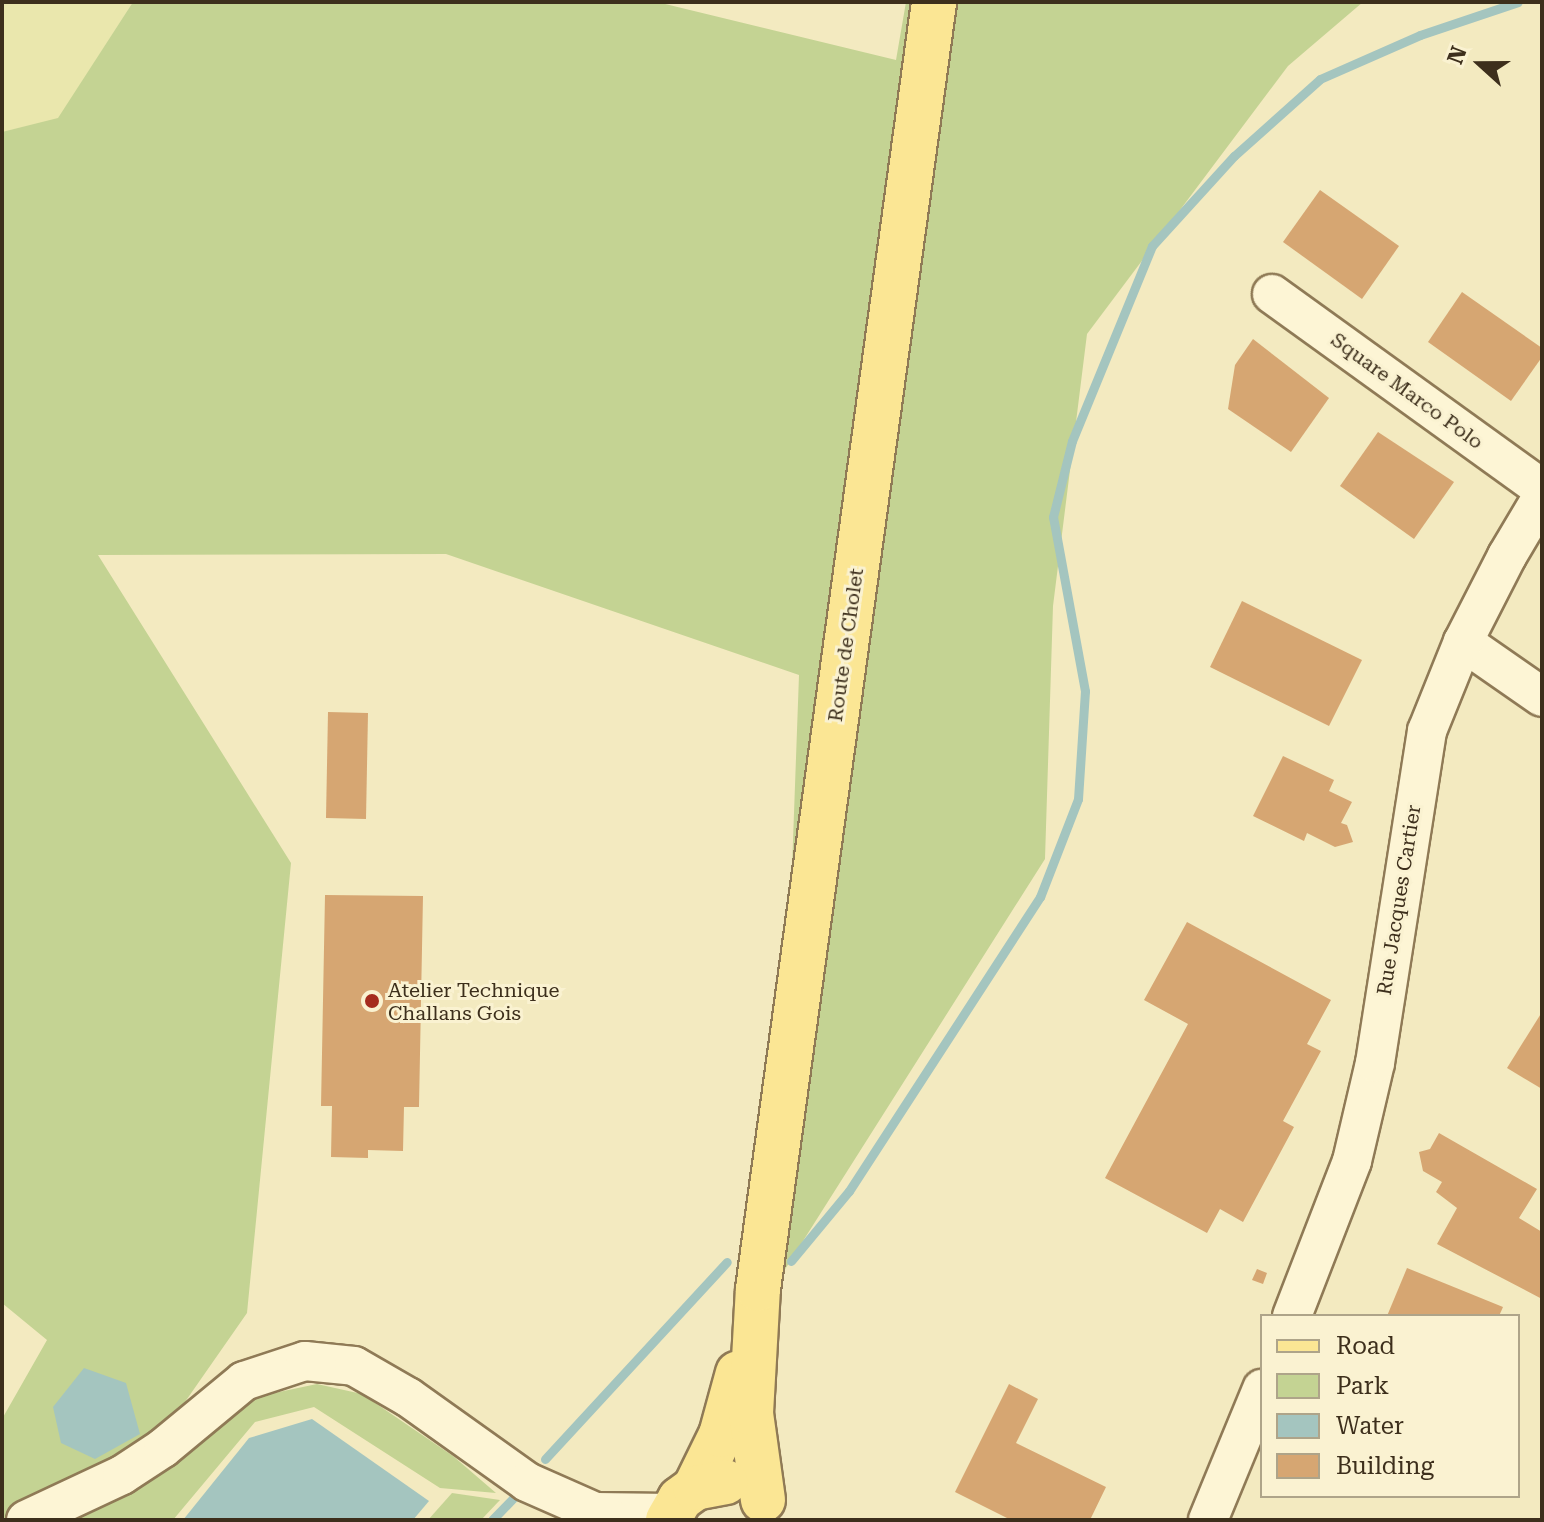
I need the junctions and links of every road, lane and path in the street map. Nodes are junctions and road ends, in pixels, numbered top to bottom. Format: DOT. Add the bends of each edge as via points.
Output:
graph roads {
  1 [pos="934,2"];
  2 [pos="1272,294"];
  3 [pos="1542,489"];
  4 [pos="1542,497"];
  5 [pos="1463,642"];
  6 [pos="1542,697"];
  7 [pos="758,1289"];
  8 [pos="1293,1314"];
  9 [pos="1260,1394"];
  10 [pos="678,1507"];
  11 [pos="769,1510"];
  12 [pos="593,1515"];
  13 [pos="26,1520"];
  14 [pos="1208,1520"];
  1 -- 7 [label="main road, Route de Cholet"];
  2 -- 3 [label="street, Square Marco Polo"];
  4 -- 5 [label="street, Rue Jacques Cartier"];
  5 -- 6 [label="street"];
  5 -- 8 [label="street, Rue Jacques Cartier" via="1422,749 1375,1063 1352,1161"];
  7 -- 10 [label="main road, Route de Cholet" via="721,1435"];
  7 -- 11 [label="main road, Route de Cholet" via="751,1413"];
  9 -- 14 [label="street"];
  10 -- 11 [label="main road" via="714,1482 733,1482"];
  10 -- 12 [label="street"];
  12 -- 13 [label="street" via="527,1482 408,1397 354,1366 305,1361 244,1381 122,1475"];
}
